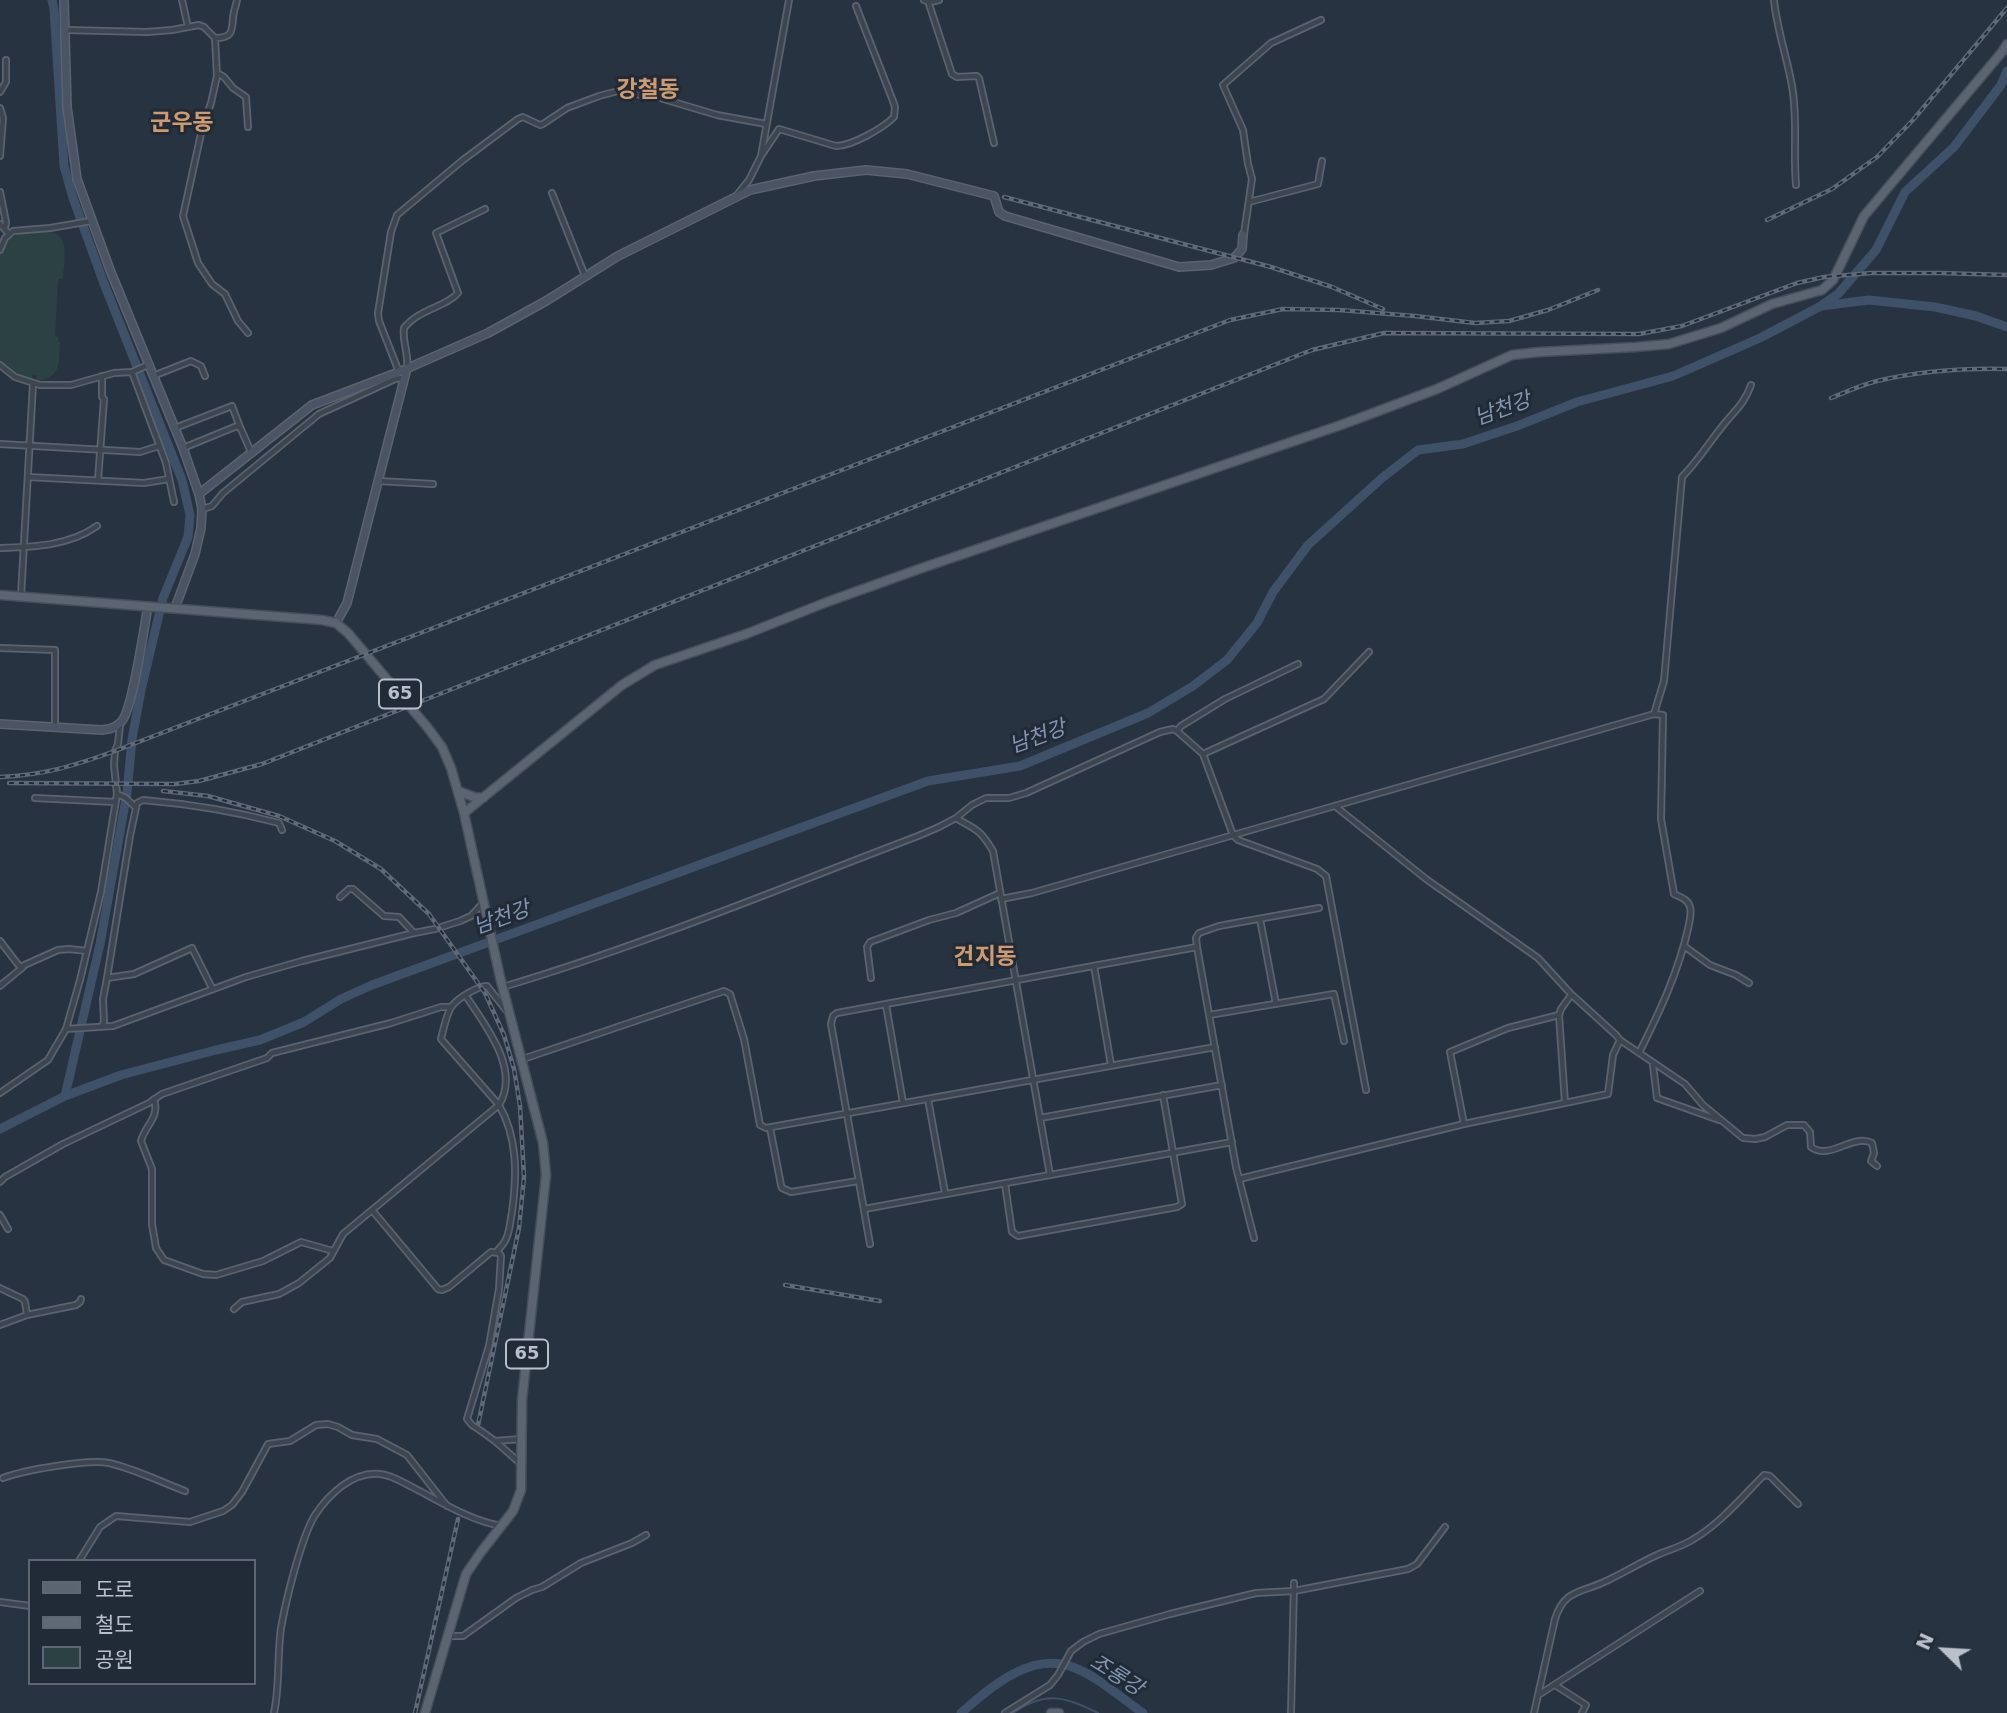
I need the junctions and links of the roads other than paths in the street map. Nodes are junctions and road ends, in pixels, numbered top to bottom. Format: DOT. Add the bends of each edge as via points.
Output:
graph roads {
  1 [pos="64,0"];
  2 [pos="182,0"];
  3 [pos="237,0"];
  4 [pos="789,0"];
  5 [pos="939,0"];
  6 [pos="1774,0"];
  7 [pos="926,1"];
  8 [pos="856,6"];
  9 [pos="1321,20"];
  10 [pos="188,27"];
  11 [pos="64,30"];
  12 [pos="215,38"];
  13 [pos="2007,44"];
  14 [pos="6,60"];
  15 [pos="217,74"];
  16 [pos="0,92"];
  17 [pos="0,108"];
  18 [pos="766,124"];
  19 [pos="248,127"];
  20 [pos="994,144"];
  21 [pos="0,156"];
  22 [pos="761,156"];
  23 [pos="1322,161"];
  24 [pos="1796,185"];
  25 [pos="0,192"];
  26 [pos="552,194"];
  27 [pos="734,198"];
  28 [pos="1249,202"];
  29 [pos="485,209"];
  30 [pos="90,221"];
  31 [pos="2,226"];
  32 [pos="9,234"];
  33 [pos="1244,235"];
  34 [pos="0,250"];
  35 [pos="586,277"];
  36 [pos="248,333"];
  37 [pos="0,365"];
  38 [pos="145,367"];
  39 [pos="132,372"];
  40 [pos="403,373"];
  41 [pos="102,376"];
  42 [pos="205,376"];
  43 [pos="152,377"];
  44 [pos="33,384"];
  45 [pos="1751,385"];
  46 [pos="240,427"];
  47 [pos="174,428"];
  48 [pos="274,434"];
  49 [pos="283,443"];
  50 [pos="0,444"];
  51 [pos="30,445"];
  52 [pos="159,446"];
  53 [pos="183,449"];
  54 [pos="100,450"];
  55 [pos="251,452"];
  56 [pos="28,477"];
  57 [pos="98,480"];
  58 [pos="169,480"];
  59 [pos="377,481"];
  60 [pos="433,484"];
  61 [pos="199,494"];
  62 [pos="174,502"];
  63 [pos="202,509"];
  64 [pos="97,526"];
  65 [pos="0,548"];
  66 [pos="24,548"];
  67 [pos="0,595"];
  68 [pos="21,596"];
  69 [pos="151,606"];
  70 [pos="180,609"];
  71 [pos="336,623"];
  72 [pos="0,648"];
  73 [pos="1368,652"];
  74 [pos="1298,664"];
  75 [pos="1654,713"];
  76 [pos="121,723"];
  77 [pos="0,724"];
  78 [pos="55,727"];
  79 [pos="1177,730"];
  80 [pos="1203,754"];
  81 [pos="458,791"];
  82 [pos="117,794"];
  83 [pos="36,798"];
  84 [pos="483,798"];
  85 [pos="115,802"];
  86 [pos="1335,806"];
  87 [pos="136,808"];
  88 [pos="464,813"];
  89 [pos="956,818"];
  90 [pos="282,830"];
  91 [pos="1233,835"];
  92 [pos="1001,896"];
  93 [pos="340,897"];
  94 [pos="484,903"];
  95 [pos="1319,908"];
  96 [pos="1261,919"];
  97 [pos="414,933"];
  98 [pos="0,941"];
  99 [pos="1684,946"];
  100 [pos="1197,947"];
  101 [pos="87,951"];
  102 [pos="1094,966"];
  103 [pos="24,967"];
  104 [pos="107,978"];
  105 [pos="870,978"];
  106 [pos="1016,981"];
  107 [pos="1749,983"];
  108 [pos="0,986"];
  109 [pos="212,988"];
  110 [pos="502,988"];
  111 [pos="1572,995"];
  112 [pos="466,996"];
  113 [pos="886,1004"];
  114 [pos="1276,1004"];
  115 [pos="451,1007"];
  116 [pos="1209,1015"];
  117 [pos="1559,1015"];
  118 [pos="510,1016"];
  119 [pos="102,1026"];
  120 [pos="69,1029"];
  121 [pos="1620,1040"];
  122 [pos="1344,1041"];
  123 [pos="1215,1047"];
  124 [pos="1639,1053"];
  125 [pos="522,1060"];
  126 [pos="1653,1064"];
  127 [pos="1111,1065"];
  128 [pos="1032,1079"];
  129 [pos="1222,1085"];
  130 [pos="1366,1090"];
  131 [pos="0,1093"];
  132 [pos="1163,1096"];
  133 [pos="154,1099"];
  134 [pos="929,1099"];
  135 [pos="1565,1102"];
  136 [pos="903,1103"];
  137 [pos="499,1105"];
  138 [pos="848,1114"];
  139 [pos="1040,1118"];
  140 [pos="1464,1124"];
  141 [pos="1728,1127"];
  142 [pos="770,1128"];
  143 [pos="1232,1142"];
  144 [pos="1173,1153"];
  145 [pos="1877,1166"];
  146 [pos="1050,1174"];
  147 [pos="1239,1179"];
  148 [pos="858,1181"];
  149 [pos="0,1182"];
  150 [pos="1004,1184"];
  151 [pos="945,1193"];
  152 [pos="864,1209"];
  153 [pos="372,1210"];
  154 [pos="0,1214"];
  155 [pos="8,1229"];
  156 [pos="1254,1238"];
  157 [pos="870,1244"];
  158 [pos="333,1251"];
  159 [pos="496,1252"];
  160 [pos="0,1287"];
  161 [pos="81,1299"];
  162 [pos="234,1309"];
  163 [pos="27,1315"];
  164 [pos="0,1325"];
  165 [pos="522,1439"];
  166 [pos="495,1441"];
  167 [pos="522,1466"];
  168 [pos="4,1478"];
  169 [pos="185,1491"];
  170 [pos="1798,1504"];
  171 [pos="447,1506"];
  172 [pos="502,1525"];
  173 [pos="1445,1527"];
  174 [pos="646,1535"];
  175 [pos="80,1559"];
  176 [pos="1294,1583"];
  177 [pos="1294,1591"];
  178 [pos="1700,1591"];
  179 [pos="0,1602"];
  180 [pos="28,1606"];
  181 [pos="448,1634"];
  182 [pos="1555,1685"];
  183 [pos="1539,1694"];
  184 [pos="274,1713"];
  185 [pos="425,1713"];
  186 [pos="1005,1713"];
  187 [pos="1052,1713"];
  188 [pos="1059,1713"];
  189 [pos="1291,1713"];
  190 [pos="1534,1713"];
  191 [pos="1582,1713"];
  1 -- 11 [label="street"];
  2 -- 10 [label="street"];
  3 -- 12 [label="street" via="231,33"];
  4 -- 18 [label="street"];
  5 -- 7 [label="street"];
  6 -- 24 [label="street" via="1792,86"];
  7 -- 20 [label="street" via="952,74 979,78"];
  8 -- 22 [label="street" via="895,107 894,117 843,146 779,129"];
  9 -- 28 [label="street" via="1272,43 1223,85 1245,139 1252,178"];
  10 -- 11 [label="street" via="147,32"];
  10 -- 12 [label="street" via="205,27"];
  11 -- 30 [label="street" via="74,163"];
  12 -- 15 [label="street"];
  13 -- 84 [label="main road" via="1864,216 1833,280 1822,290 1669,344 1512,355 1354,420 655,665 622,685"];
  14 -- 16 [label="street" via="6,82"];
  15 -- 19 [label="street" via="246,97"];
  15 -- 36 [label="street" via="183,216 198,263"];
  17 -- 21 [label="street"];
  18 -- 22 [label="street"];
  18 -- 40 [label="street" via="622,90 567,108 540,125 525,117 518,119 394,219 378,313"];
  22 -- 27 [label="street"];
  23 -- 28 [label="street" via="1318,184"];
  25 -- 31 [label="street" via="6,222"];
  26 -- 35 [label="street"];
  27 -- 33 [label="street" via="814,176 880,171 994,196 1005,216 1172,267 1203,267 1234,258 1242,249"];
  27 -- 35 [label="street"];
  28 -- 33 [label="street"];
  29 -- 40 [label="street" via="436,233 458,293 404,328 407,354"];
  30 -- 32 [label="street"];
  30 -- 38 [label="street"];
  31 -- 32 [label="street"];
  32 -- 34 [label="street"];
  35 -- 40 [label="street" via="495,330"];
  37 -- 44 [label="street"];
  38 -- 39 [label="street"];
  38 -- 43 [label="street"];
  39 -- 41 [label="street"];
  39 -- 52 [label="street"];
  40 -- 48 [label="street" via="323,399"];
  40 -- 49 [label="street" via="324,411"];
  40 -- 59 [label="street"];
  41 -- 44 [label="street" via="71,384"];
  41 -- 54 [label="street"];
  42 -- 43 [label="street" via="201,366 191,361"];
  43 -- 47 [label="street"];
  44 -- 51 [label="street"];
  45 -- 75 [label="street" via="1744,403 1682,477 1664,681"];
  46 -- 47 [label="street" via="232,406"];
  46 -- 53 [label="street"];
  46 -- 55 [label="street"];
  47 -- 53 [label="street"];
  48 -- 49 [label="street"];
  48 -- 55 [label="street"];
  49 -- 63 [label="street" via="212,506"];
  50 -- 51 [label="street"];
  51 -- 54 [label="street"];
  51 -- 56 [label="street"];
  52 -- 54 [label="street" via="141,452"];
  52 -- 58 [label="street"];
  53 -- 61 [label="street"];
  54 -- 57 [label="street"];
  55 -- 61 [label="street"];
  56 -- 57 [label="street"];
  56 -- 66 [label="street"];
  57 -- 58 [label="street"];
  58 -- 62 [label="street"];
  59 -- 60 [label="street"];
  59 -- 71 [label="street" via="346,604"];
  61 -- 63 [label="street"];
  63 -- 70 [label="street"];
  64 -- 66 [label="street" via="66,541"];
  65 -- 66 [label="street"];
  66 -- 68 [label="street"];
  67 -- 68 [label="main road"];
  68 -- 69 [label="main road"];
  69 -- 70 [label="main road"];
  69 -- 76 [label="street"];
  70 -- 71 [label="main road"];
  71 -- 81 [label="main road, 65" via="442,747"];
  72 -- 78 [label="street" via="55,650"];
  73 -- 80 [label="street" via="1324,699"];
  74 -- 79 [label="street" via="1225,699"];
  75 -- 86 [label="street"];
  75 -- 99 [label="street" via="1663,715 1664,720 1660,812 1667,864 1674,894 1686,900 1691,911"];
  76 -- 78 [label="street" via="108,729"];
  76 -- 82 [label="street" via="114,765"];
  77 -- 78 [label="street"];
  79 -- 80 [label="street"];
  79 -- 89 [label="street" via="1160,732 1026,793 986,798"];
  80 -- 91 [label="street"];
  81 -- 84 [label="main road"];
  81 -- 88 [label="main road, 65"];
  82 -- 85 [label="street"];
  82 -- 87 [label="street"];
  83 -- 85 [label="street"];
  84 -- 88 [label="main road"];
  85 -- 101 [label="street"];
  86 -- 91 [label="street"];
  86 -- 111 [label="street" via="1448,895 1538,958"];
  87 -- 90 [label="street" via="143,800 196,805 279,823"];
  87 -- 104 [label="street"];
  88 -- 94 [label="main road, 65"];
  89 -- 92 [label="street" via="981,832 989,845"];
  89 -- 110 [label="street" via="710,915"];
  91 -- 92 [label="street" via="1031,893"];
  91 -- 130 [label="street" via="1326,876"];
  92 -- 105 [label="street" via="870,942"];
  92 -- 106 [label="street"];
  93 -- 97 [label="street" via="353,889 384,916 403,920"];
  94 -- 97 [label="street" via="460,922"];
  94 -- 110 [label="main road, 65"];
  95 -- 96 [label="street"];
  96 -- 100 [label="street" via="1199,933"];
  96 -- 114 [label="street"];
  97 -- 109 [label="street"];
  98 -- 103 [label="street"];
  99 -- 107 [label="street" via="1714,968"];
  99 -- 124 [label="street"];
  100 -- 102 [label="street"];
  100 -- 116 [label="street"];
  101 -- 103 [label="street" via="58,950"];
  101 -- 120 [label="street"];
  102 -- 106 [label="street"];
  102 -- 127 [label="street"];
  103 -- 108 [label="street"];
  104 -- 109 [label="street" via="134,974 192,948"];
  104 -- 119 [label="street"];
  106 -- 113 [label="street"];
  106 -- 128 [label="street"];
  109 -- 119 [label="street" via="129,1021"];
  110 -- 118 [label="main road, 65"];
  111 -- 117 [label="street"];
  111 -- 121 [label="street"];
  112 -- 115 [label="street"];
  112 -- 118 [label="street" via="487,986"];
  112 -- 137 [label="street" via="495,1040 502,1060 506,1084"];
  113 -- 136 [label="street"];
  113 -- 138 [label="street" via="837,1013 831,1020"];
  114 -- 116 [label="street"];
  114 -- 122 [label="street" via="1334,995"];
  115 -- 133 [label="street" via="272,1053"];
  115 -- 137 [label="street" via="442,1039"];
  116 -- 123 [label="street"];
  117 -- 135 [label="street"];
  117 -- 140 [label="street" via="1508,1028 1450,1052"];
  118 -- 125 [label="main road, 65"];
  119 -- 120 [label="street"];
  120 -- 131 [label="street" via="48,1060"];
  121 -- 124 [label="street"];
  121 -- 135 [label="street" via="1613,1055 1608,1094"];
  123 -- 127 [label="street"];
  123 -- 129 [label="street"];
  124 -- 126 [label="street"];
  125 -- 142 [label="street" via="724,990 730,994 744,1039 760,1125"];
  125 -- 165 [label="main road, 65" via="546,1166"];
  126 -- 141 [label="street" via="1685,1084"];
  126 -- 141 [label="street" via="1657,1098"];
  127 -- 128 [label="street"];
  128 -- 134 [label="street"];
  128 -- 139 [label="street"];
  129 -- 132 [label="street"];
  129 -- 143 [label="street"];
  132 -- 139 [label="street"];
  132 -- 144 [label="street"];
  133 -- 149 [label="street" via="63,1144"];
  133 -- 158 [label="street" via="154,1118 141,1141 152,1169 156,1248 164,1260 216,1275 263,1261 301,1242"];
  134 -- 136 [label="street"];
  134 -- 151 [label="street"];
  135 -- 140 [label="street"];
  136 -- 138 [label="street"];
  137 -- 153 [label="street"];
  137 -- 159 [label="street" via="512,1136 515,1175 507,1238"];
  138 -- 142 [label="street"];
  138 -- 148 [label="street"];
  139 -- 146 [label="street"];
  140 -- 147 [label="street"];
  141 -- 145 [label="street" via="1750,1139 1791,1124 1804,1125 1810,1132 1811,1147 1819,1152 1868,1141 1874,1148 1871,1161"];
  142 -- 148 [label="street" via="781,1185 786,1190"];
  143 -- 144 [label="street"];
  143 -- 147 [label="street"];
  144 -- 146 [label="street"];
  144 -- 150 [label="street" via="1182,1204 1177,1208 1021,1236 1012,1232"];
  146 -- 150 [label="street"];
  147 -- 156 [label="street"];
  148 -- 152 [label="street"];
  150 -- 151 [label="street"];
  151 -- 152 [label="street"];
  152 -- 157 [label="street"];
  153 -- 158 [label="street" via="343,1234"];
  153 -- 159 [label="street" via="438,1289 449,1287"];
  154 -- 155 [label="street"];
  158 -- 162 [label="street" via="288,1290 242,1302"];
  159 -- 166 [label="street, bridge" via="502,1264 499,1289 489,1346 467,1419"];
  160 -- 163 [label="street" via="23,1299"];
  161 -- 163 [label="street" via="76,1305"];
  163 -- 164 [label="street"];
  165 -- 166 [label="street"];
  165 -- 167 [label="main road, 65"];
  166 -- 167 [label="street"];
  167 -- 172 [label="main road, 65" via="520,1497"];
  168 -- 169 [label="street" via="98,1462"];
  170 -- 183 [label="street" via="1764,1475 1693,1540 1571,1594 1555,1619"];
  171 -- 172 [label="street"];
  171 -- 175 [label="street" via="400,1450 322,1423 295,1439 268,1444 242,1492 223,1511 190,1522 116,1516 100,1527"];
  171 -- 184 [label="street" via="381,1474 345,1482 315,1515 281,1629"];
  172 -- 181 [label="main road, 65" via="466,1574"];
  173 -- 177 [label="street" via="1418,1564 1408,1569"];
  174 -- 181 [label="street" via="516,1598 463,1636"];
  176 -- 177 [label="street"];
  177 -- 186 [label="street" via="1256,1593 1114,1629 1083,1642 1068,1655 1046,1688"];
  177 -- 189 [label="street"];
  178 -- 182 [label="street"];
  179 -- 180 [label="street"];
  181 -- 185 [label="main road, 65"];
  182 -- 183 [label="street"];
  182 -- 191 [label="street" via="1586,1705"];
  183 -- 190 [label="street"];
  187 -- 188 [label="main road"];
}
